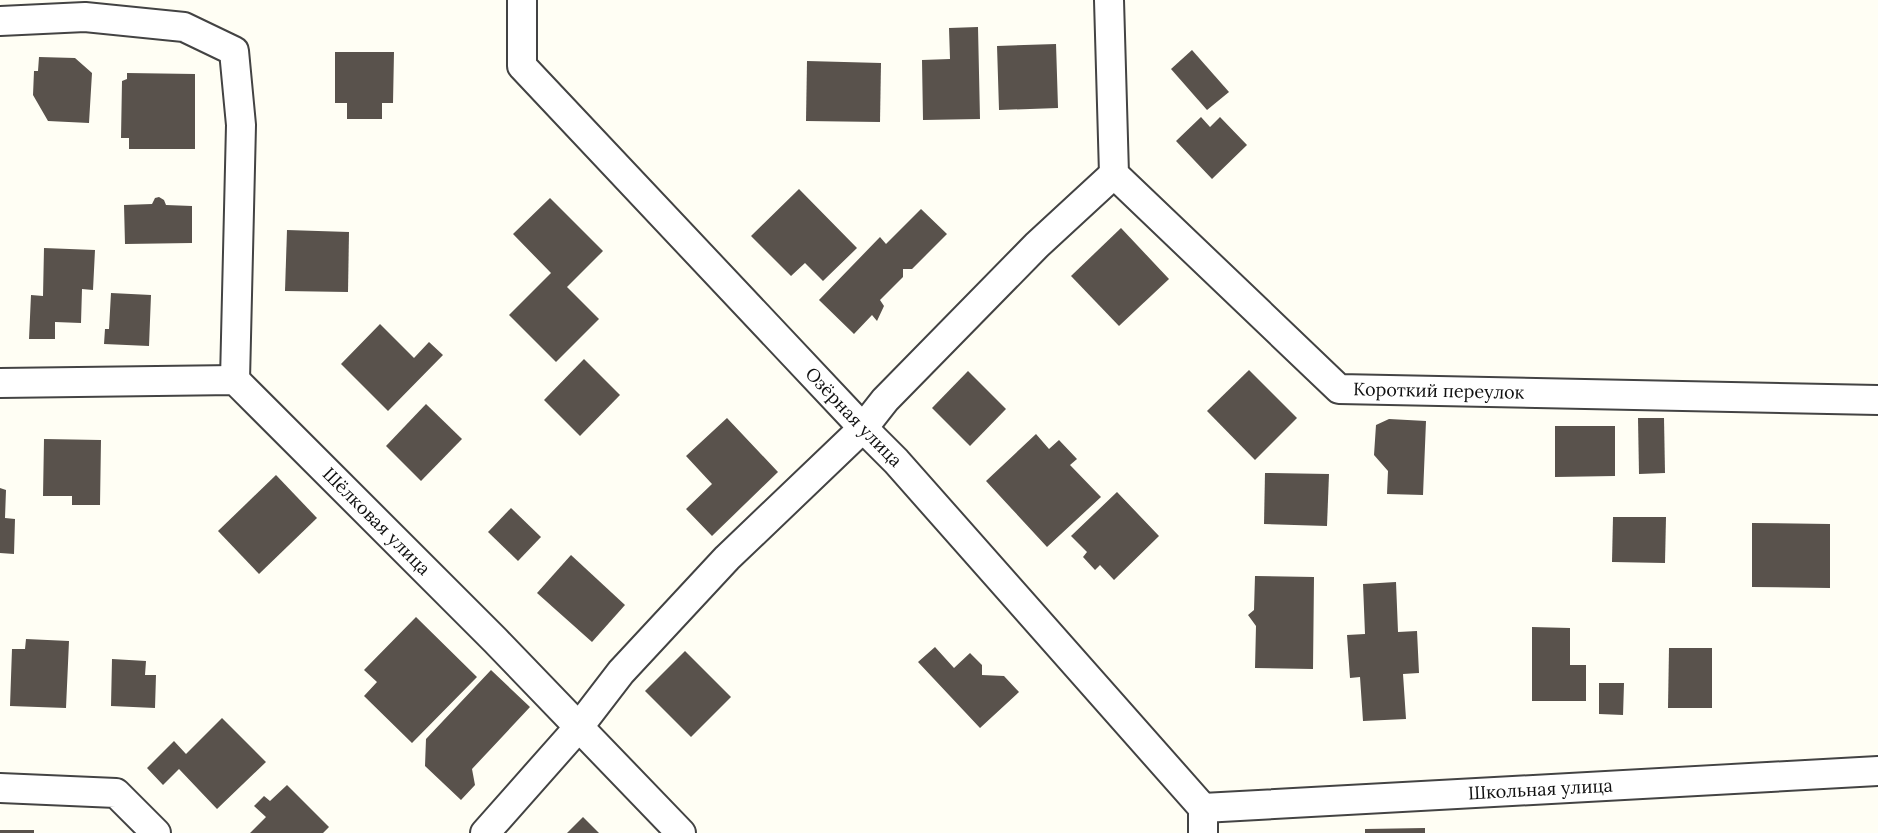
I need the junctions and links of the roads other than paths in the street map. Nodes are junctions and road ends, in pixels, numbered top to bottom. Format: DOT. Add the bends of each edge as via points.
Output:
graph roads {
  1 [pos="522,0"];
  2 [pos="1109,0"];
  3 [pos="0,21"];
  4 [pos="1114,174"];
  5 [pos="235,380"];
  6 [pos="0,383"];
  7 [pos="1878,400"];
  8 [pos="862,428"];
  9 [pos="578,728"];
  10 [pos="1878,771"];
  11 [pos="0,788"];
  12 [pos="1203,821"];
  13 [pos="156,833"];
  14 [pos="485,833"];
  15 [pos="681,833"];
  1 -- 8 [label="street, Озёрная улица" via="522,66"];
  2 -- 4 [label="street"];
  3 -- 5 [label="street" via="85,17 183,27 234,51 241,125"];
  4 -- 7 [label="street, Короткий переулок" via="1339,389"];
  4 -- 8 [label="street" via="1021,261"];
  5 -- 6 [label="street"];
  5 -- 9 [label="street, Шёлковая улица"];
  8 -- 9 [label="street" via="727,558 621,672"];
  8 -- 12 [label="street, Озёрная улица" via="896,461"];
  9 -- 14 [label="street"];
  9 -- 15 [label="street, Шёлковая улица"];
  10 -- 12 [label="street, Школьная улица"];
  11 -- 13 [label="street" via="116,793"];
}
